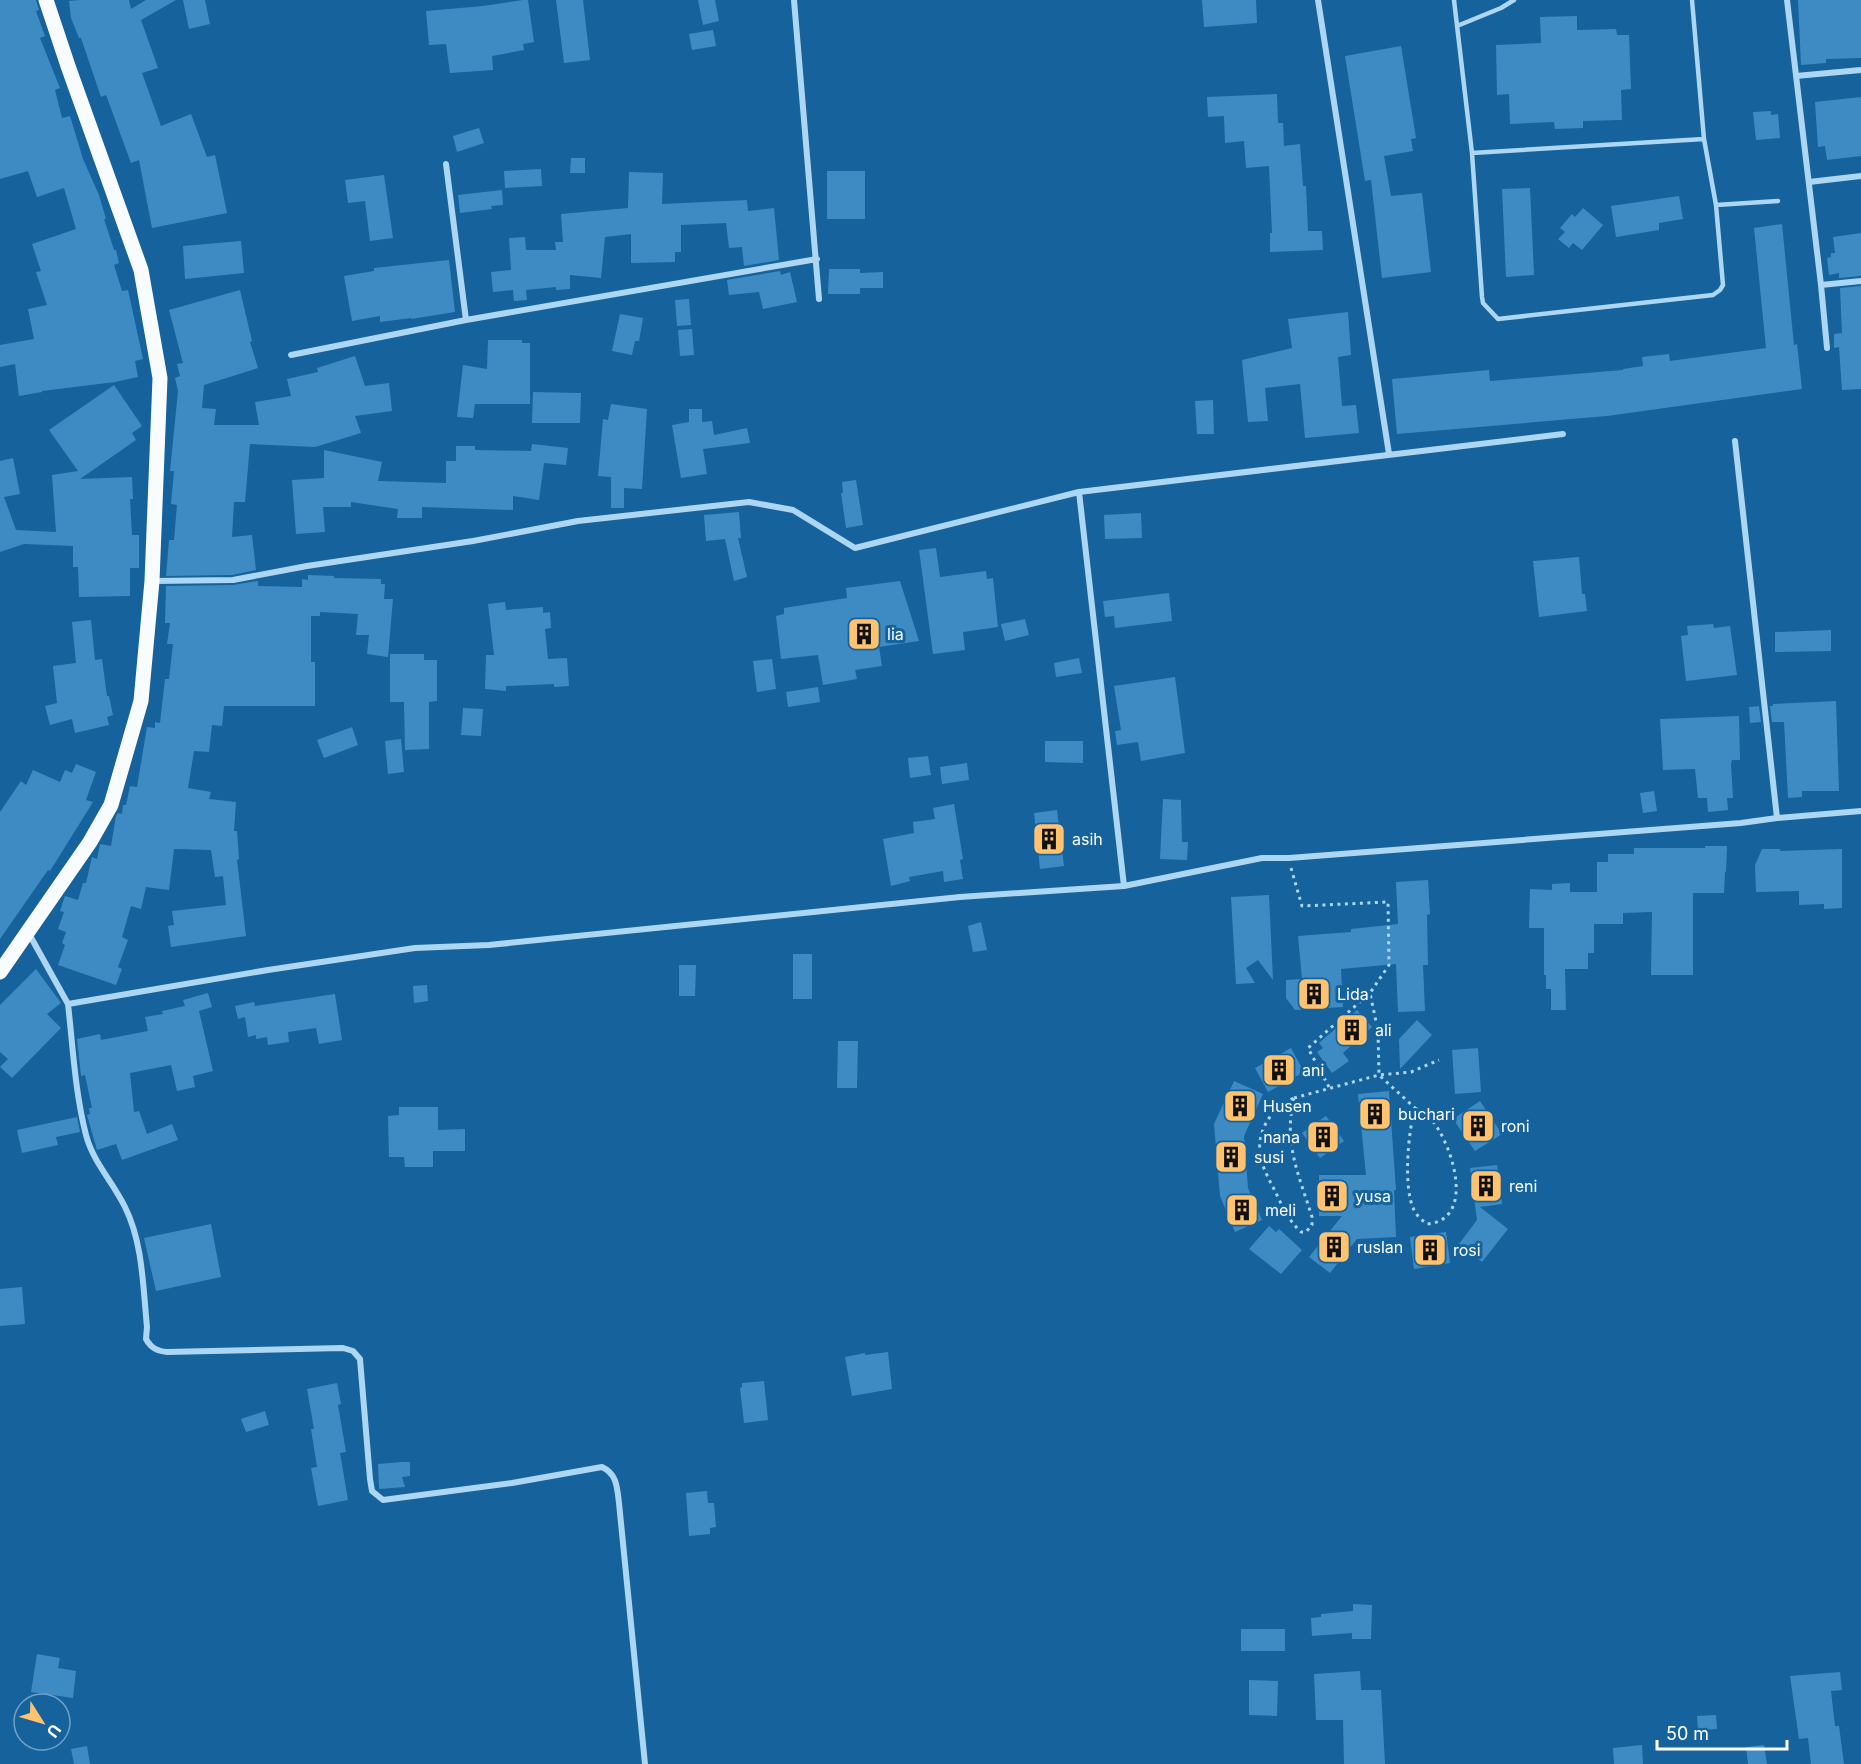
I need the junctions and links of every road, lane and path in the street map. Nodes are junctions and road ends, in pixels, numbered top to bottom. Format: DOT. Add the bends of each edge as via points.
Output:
graph roads {
  1 [pos="46,0"];
  2 [pos="794,0"];
  3 [pos="1318,0"];
  4 [pos="1455,0"];
  5 [pos="1514,0"];
  6 [pos="1692,0"];
  7 [pos="1787,0"];
  8 [pos="1457,26"];
  9 [pos="1861,70"];
  10 [pos="1796,76"];
  11 [pos="1704,139"];
  12 [pos="1472,153"];
  13 [pos="446,164"];
  14 [pos="1861,176"];
  15 [pos="1809,182"];
  16 [pos="1778,201"];
  17 [pos="1716,205"];
  18 [pos="817,259"];
  19 [pos="1861,281"];
  20 [pos="1821,285"];
  21 [pos="819,299"];
  22 [pos="466,320"];
  23 [pos="1827,348"];
  24 [pos="291,355"];
  25 [pos="1563,434"];
  26 [pos="1735,441"];
  27 [pos="1389,454"];
  28 [pos="1079,492"];
  29 [pos="152,581"];
  30 [pos="1861,812"];
  31 [pos="1777,818"];
  32 [pos="1289,858"];
  33 [pos="1124,886"];
  34 [pos="28,932"];
  35 [pos="0,972"];
  36 [pos="1370,993"];
  37 [pos="68,1004"];
  38 [pos="1439,1060"];
  39 [pos="1379,1075"];
  40 [pos="1329,1087"];
  41 [pos="1294,1098"];
  42 [pos="1415,1108"];
  43 [pos="645,1764"];
  1 -- 29 [label="main road" via="148,299 160,378"];
  2 -- 18 [label="street"];
  3 -- 27 [label="street"];
  4 -- 8 [label="lane"];
  5 -- 8 [label="lane"];
  6 -- 11 [label="lane"];
  7 -- 10 [label="street"];
  8 -- 12 [label="lane"];
  9 -- 10 [label="street"];
  10 -- 15 [label="street"];
  11 -- 12 [label="lane"];
  11 -- 17 [label="lane"];
  12 -- 17 [label="lane" via="1482,297 1498,319 1713,294 1723,285"];
  13 -- 22 [label="street"];
  14 -- 15 [label="street"];
  15 -- 20 [label="street"];
  16 -- 17 [label="lane"];
  18 -- 21 [label="street"];
  18 -- 22 [label="street"];
  19 -- 20 [label="street"];
  20 -- 23 [label="street"];
  22 -- 24 [label="street"];
  25 -- 27 [label="street"];
  26 -- 31 [label="street"];
  27 -- 28 [label="street"];
  28 -- 29 [label="street" via="855,548 793,510 749,502 578,521 233,580"];
  28 -- 33 [label="street"];
  29 -- 34 [label="main road" via="141,701 111,805"];
  30 -- 31 [label="street"];
  31 -- 32 [label="street"];
  32 -- 33 [label="street" via="1262,858"];
  32 -- 36 [label="path" via="1302,906 1389,902 1389,964"];
  33 -- 37 [label="street" via="948,898 489,945 415,948"];
  34 -- 35 [label="main road"];
  34 -- 37 [label="street"];
  36 -- 39 [label="path" via="1378,1031"];
  36 -- 40 [label="path" via="1308,1048"];
  37 -- 43 [label="street" via="86,1137 97,1164 125,1206 135,1232 146,1339 153,1348 167,1352 343,1348 353,1351 360,1359 372,1491 383,1500 602,1467 614,1476"];
  38 -- 39 [label="path" via="1411,1072"];
  39 -- 40 [label="path"];
  39 -- 42 [label="path"];
  40 -- 41 [label="path"];
  41 -- 41 [label="path" via="1270,1115 1261,1136 1260,1153 1289,1220 1306,1232 1312,1217 1289,1139"];
  42 -- 42 [label="path" via="1430,1118 1444,1138 1456,1183 1455,1204 1446,1218 1435,1223 1427,1224 1413,1208 1407,1170"];
}
